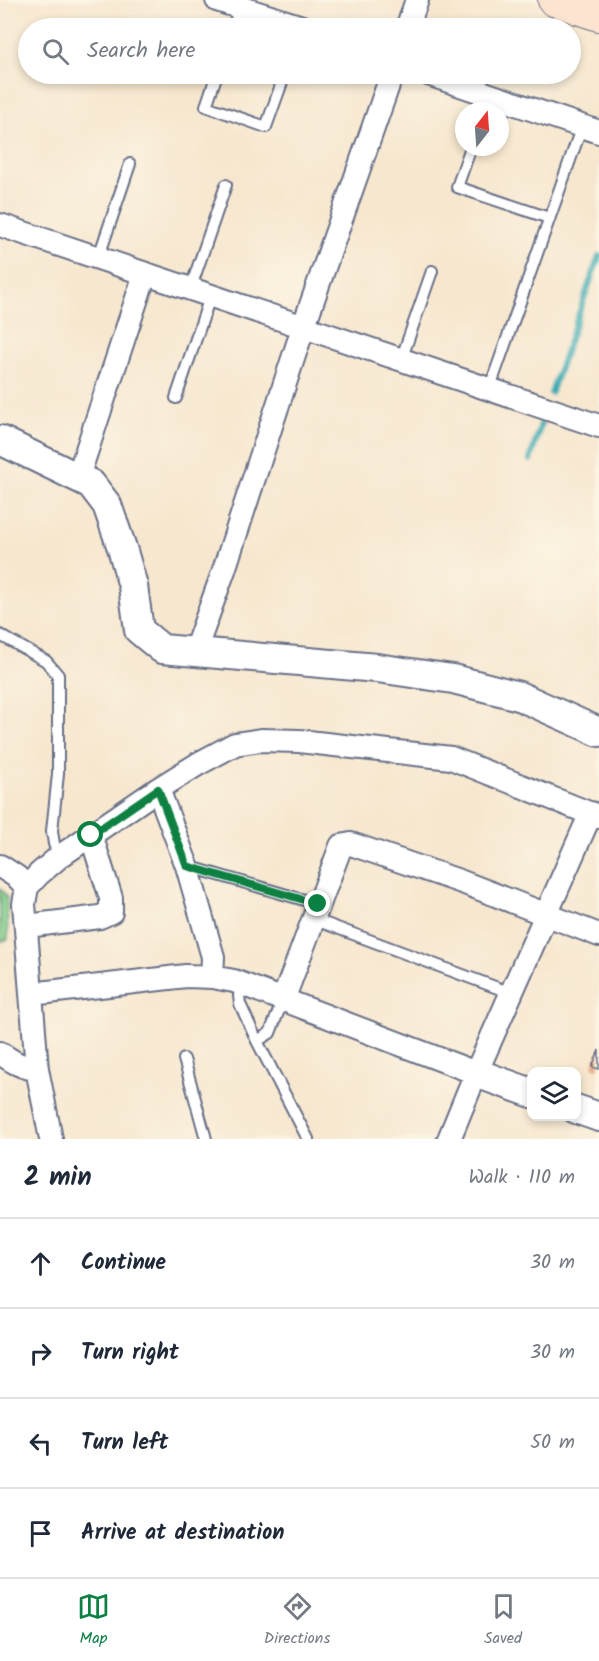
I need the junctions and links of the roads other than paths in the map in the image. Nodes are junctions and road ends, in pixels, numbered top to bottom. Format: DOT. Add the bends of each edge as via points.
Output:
graph roads {
  1 [pos="217,0"];
  2 [pos="417,0"];
  3 [pos="554,0"];
  4 [pos="599,15"];
  5 [pos="236,18"];
  6 [pos="411,18"];
  7 [pos="214,84"];
  8 [pos="281,84"];
  9 [pos="388,84"];
  10 [pos="448,84"];
  11 [pos="485,102"];
  12 [pos="509,109"];
  13 [pos="590,129"];
  14 [pos="468,156"];
  15 [pos="130,164"];
  16 [pos="226,185"];
  17 [pos="549,218"];
  18 [pos="0,225"];
  19 [pos="98,259"];
  20 [pos="432,271"];
  21 [pos="145,274"];
  22 [pos="200,293"];
  23 [pos="303,328"];
  24 [pos="401,361"];
  25 [pos="489,390"];
  26 [pos="176,398"];
  27 [pos="599,426"];
  28 [pos="0,440"];
  29 [pos="78,477"];
  30 [pos="0,635"];
  31 [pos="195,651"];
  32 [pos="599,732"];
  33 [pos="158,789"];
  34 [pos="595,815"];
  35 [pos="91,835"];
  36 [pos="59,857"];
  37 [pos="0,866"];
  38 [pos="187,866"];
  39 [pos="27,887"];
  40 [pos="315,912"];
  41 [pos="545,914"];
  42 [pos="27,926"];
  43 [pos="599,935"];
  44 [pos="212,977"];
  45 [pos="241,984"];
  46 [pos="511,993"];
  47 [pos="31,994"];
  48 [pos="283,1000"];
  49 [pos="257,1041"];
  50 [pos="0,1053"];
  51 [pos="184,1059"];
  52 [pos="37,1070"];
  53 [pos="476,1073"];
  54 [pos="527,1092"];
  55 [pos="581,1111"];
  56 [pos="599,1117"];
  57 [pos="51,1139"];
  58 [pos="206,1139"];
  59 [pos="308,1139"];
  60 [pos="449,1139"];
  1 -- 5 [label="street"];
  2 -- 6 [label="street"];
  3 -- 4 [label="main road"];
  7 -- 8 [label="lane" via="206,106 266,127"];
  9 -- 23 [label="street"];
  10 -- 11 [label="street"];
  12 -- 13 [label="street"];
  13 -- 17 [label="lane"];
  14 -- 17 [label="lane" via="457,187"];
  15 -- 19 [label="lane"];
  16 -- 22 [label="lane"];
  17 -- 25 [label="lane"];
  18 -- 19 [label="street"];
  19 -- 21 [label="street"];
  20 -- 24 [label="lane"];
  21 -- 22 [label="street"];
  21 -- 29 [label="street"];
  22 -- 23 [label="street"];
  22 -- 26 [label="lane"];
  23 -- 24 [label="street"];
  23 -- 31 [label="street"];
  24 -- 25 [label="street"];
  25 -- 27 [label="street"];
  28 -- 29 [label="street"];
  29 -- 31 [label="street" via="91,484 107,505 133,586 139,630 162,649"];
  30 -- 36 [label="lane" via="46,661 58,675 58,774 52,831"];
  31 -- 32 [label="street" via="453,679 519,696"];
  33 -- 34 [label="street" via="236,744 299,741 451,758"];
  33 -- 35 [label="street"];
  33 -- 38 [label="street"];
  34 -- 41 [label="street"];
  35 -- 36 [label="street"];
  35 -- 42 [label="street" via="111,898 111,912 100,917"];
  36 -- 39 [label="street"];
  37 -- 39 [label="street"];
  38 -- 40 [label="lane"];
  38 -- 44 [label="street" via="213,957"];
  39 -- 42 [label="street"];
  40 -- 41 [label="street" via="341,846 351,844"];
  40 -- 46 [label="lane"];
  40 -- 48 [label="street"];
  41 -- 43 [label="street"];
  41 -- 46 [label="street"];
  42 -- 47 [label="street"];
  44 -- 45 [label="street"];
  44 -- 47 [label="street" via="186,976"];
  45 -- 48 [label="street"];
  45 -- 49 [label="lane" via="240,1004"];
  46 -- 53 [label="street"];
  47 -- 52 [label="street"];
  48 -- 49 [label="lane" via="270,1033"];
  48 -- 53 [label="street"];
  49 -- 59 [label="lane"];
  50 -- 52 [label="street" via="18,1065"];
  51 -- 58 [label="lane"];
  52 -- 57 [label="street"];
  53 -- 54 [label="street"];
  53 -- 60 [label="street"];
  55 -- 56 [label="street"];
}
